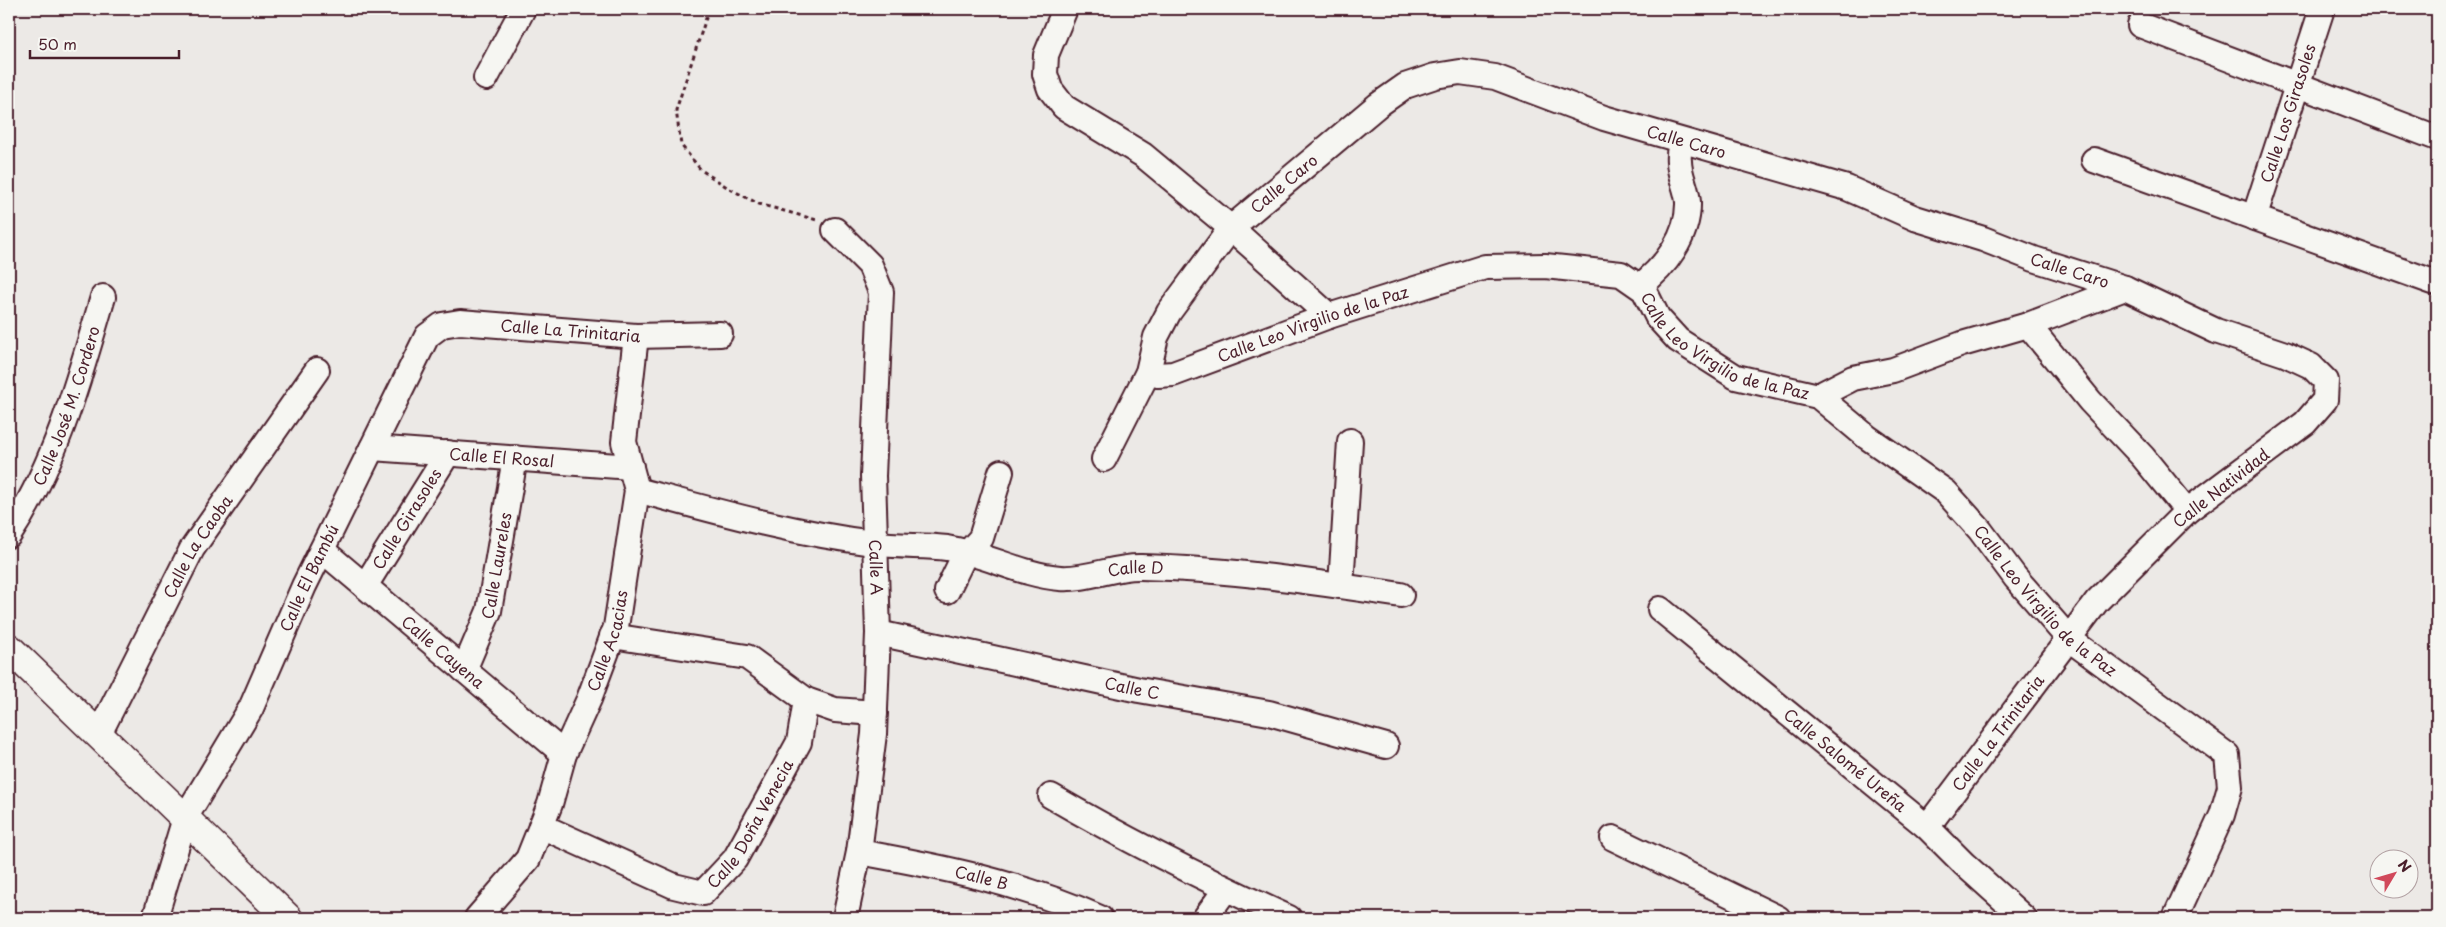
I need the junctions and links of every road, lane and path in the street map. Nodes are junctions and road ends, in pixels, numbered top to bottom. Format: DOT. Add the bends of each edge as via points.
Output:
graph roads {
  1 [pos="523,9"];
  2 [pos="709,9"];
  3 [pos="1065,9"];
  4 [pos="2322,9"];
  5 [pos="2140,25"];
  6 [pos="486,78"];
  7 [pos="2298,83"];
  8 [pos="2437,138"];
  9 [pos="1681,142"];
  10 [pos="2094,160"];
  11 [pos="2254,218"];
  12 [pos="1231,228"];
  13 [pos="835,230"];
  14 [pos="2433,282"];
  15 [pos="1640,286"];
  16 [pos="2125,288"];
  17 [pos="103,297"];
  18 [pos="1329,316"];
  19 [pos="2028,325"];
  20 [pos="720,334"];
  21 [pos="427,336"];
  22 [pos="636,336"];
  23 [pos="317,370"];
  24 [pos="1148,372"];
  25 [pos="2326,381"];
  26 [pos="1818,396"];
  27 [pos="1350,441"];
  28 [pos="372,448"];
  29 [pos="448,453"];
  30 [pos="515,458"];
  31 [pos="1104,459"];
  32 [pos="631,466"];
  33 [pos="1001,472"];
  34 [pos="637,490"];
  35 [pos="2187,511"];
  36 [pos="9,535"];
  37 [pos="874,544"];
  38 [pos="322,550"];
  39 [pos="969,553"];
  40 [pos="365,586"];
  41 [pos="1341,586"];
  42 [pos="948,591"];
  43 [pos="1401,595"];
  44 [pos="1660,610"];
  45 [pos="878,632"];
  46 [pos="612,636"];
  47 [pos="2069,638"];
  48 [pos="9,648"];
  49 [pos="464,670"];
  50 [pos="806,700"];
  51 [pos="875,713"];
  52 [pos="99,734"];
  53 [pos="1386,746"];
  54 [pos="564,754"];
  55 [pos="1050,796"];
  56 [pos="185,818"];
  57 [pos="541,826"];
  58 [pos="1927,826"];
  59 [pos="1613,838"];
  60 [pos="859,852"];
  61 [pos="1226,889"];
  62 [pos="154,918"];
  63 [pos="288,918"];
  64 [pos="476,918"];
  65 [pos="844,918"];
  66 [pos="1100,918"];
  67 [pos="1205,918"];
  68 [pos="1289,918"];
  69 [pos="1778,918"];
  70 [pos="2024,918"];
  71 [pos="2175,918"];
  1 -- 6 [label="street"];
  2 -- 13 [label="path" via="676,110 680,145 700,170 730,189 759,204 814,219"];
  3 -- 12 [label="street" via="1046,55 1045,74 1055,96 1064,107 1144,155"];
  4 -- 7 [label="street, Calle Los Girasoles"];
  5 -- 7 [label="street"];
  7 -- 8 [label="street"];
  7 -- 11 [label="street, Calle Los Girasoles"];
  9 -- 12 [label="street, Calle Caro" via="1604,118 1495,76 1460,72 1435,76 1405,86 1378,105"];
  9 -- 15 [label="street" via="1678,161 1688,204 1684,222 1666,264"];
  9 -- 16 [label="street, Calle Caro" via="1847,188 1915,218"];
  10 -- 11 [label="street"];
  11 -- 14 [label="street"];
  12 -- 18 [label="street"];
  12 -- 24 [label="street, Calle Caro" via="1169,312 1156,337"];
  13 -- 37 [label="street, Calle A" via="870,265 881,292 873,476"];
  15 -- 18 [label="street, Calle Leo Virgilio de la Paz" via="1617,273 1545,266 1490,266"];
  15 -- 26 [label="street, Calle Leo Virgilio de la Paz" via="1658,318 1678,340 1736,378"];
  16 -- 19 [label="street"];
  16 -- 25 [label="street, Calle Caro" via="2216,331 2311,366"];
  17 -- 36 [label="street, Calle José M. Cordero" via="79,380 53,451 22,516"];
  18 -- 24 [label="street, Calle Leo Virgilio de la Paz" via="1173,374"];
  19 -- 26 [label="street" via="1962,344 1893,370 1852,378"];
  19 -- 35 [label="street"];
  20 -- 22 [label="street, Calle La Trinitaria"];
  21 -- 22 [label="street, Calle La Trinitaria" via="442,325 460,322"];
  21 -- 28 [label="street, Calle El Bambú"];
  22 -- 32 [label="street, Calle Acacias" via="624,442"];
  23 -- 52 [label="street, Calle La Caoba" via="192,549"];
  24 -- 31 [label="street, Calle Caro"];
  25 -- 35 [label="street, Calle Natividad" via="2325,400 2305,424"];
  26 -- 47 [label="street, Calle Leo Virgilio de la Paz" via="1867,437 1946,492"];
  27 -- 41 [label="street"];
  28 -- 29 [label="street, Calle El Rosal"];
  28 -- 38 [label="street, Calle El Bambú"];
  29 -- 30 [label="street, Calle El Rosal"];
  29 -- 40 [label="street, Calle Girasoles"];
  30 -- 32 [label="street, Calle El Rosal"];
  30 -- 49 [label="street, Calle Laureles" via="489,611"];
  32 -- 34 [label="street, Calle Acacias"];
  33 -- 39 [label="street" via="981,538"];
  34 -- 37 [label="street, Calle D" via="756,522"];
  34 -- 46 [label="street, Calle Acacias"];
  35 -- 47 [label="street, Calle Natividad" via="2097,601"];
  37 -- 39 [label="street, Calle D" via="947,548"];
  37 -- 45 [label="street, Calle A"];
  38 -- 40 [label="street, Calle Cayena"];
  38 -- 56 [label="street, Calle El Bambú" via="251,708"];
  39 -- 41 [label="street, Calle D" via="1038,575 1064,578 1140,567 1251,574"];
  39 -- 42 [label="street" via="963,558"];
  40 -- 49 [label="street, Calle Cayena"];
  41 -- 43 [label="street, Calle D"];
  44 -- 58 [label="street, Calle Salomé Ureña"];
  45 -- 51 [label="street, Calle A"];
  45 -- 53 [label="street, Calle C" via="1139,690 1269,713"];
  46 -- 50 [label="street" via="747,656"];
  46 -- 54 [label="street, Calle Acacias"];
  47 -- 58 [label="street, Calle La Trinitaria"];
  47 -- 71 [label="street, Calle Leo Virgilio de la Paz" via="2227,755 2230,787 2222,815"];
  48 -- 52 [label="main road"];
  49 -- 54 [label="street, Calle Cayena"];
  50 -- 51 [label="street" via="835,710"];
  50 -- 57 [label="street, Calle Doña Venecia" via="799,742 735,860 704,893 674,886"];
  51 -- 60 [label="street, Calle A"];
  52 -- 56 [label="main road"];
  54 -- 57 [label="street, Calle Acacias"];
  55 -- 61 [label="street" via="1121,837"];
  56 -- 62 [label="street, Calle El Bambú"];
  56 -- 63 [label="main road"];
  57 -- 64 [label="street, Calle Acacias" via="528,859"];
  58 -- 70 [label="street, Calle Salomé Ureña"];
  59 -- 69 [label="street"];
  60 -- 65 [label="street, Calle A"];
  60 -- 66 [label="street, Calle B" via="954,869 1029,891"];
  61 -- 67 [label="street"];
  61 -- 68 [label="street"];
}
